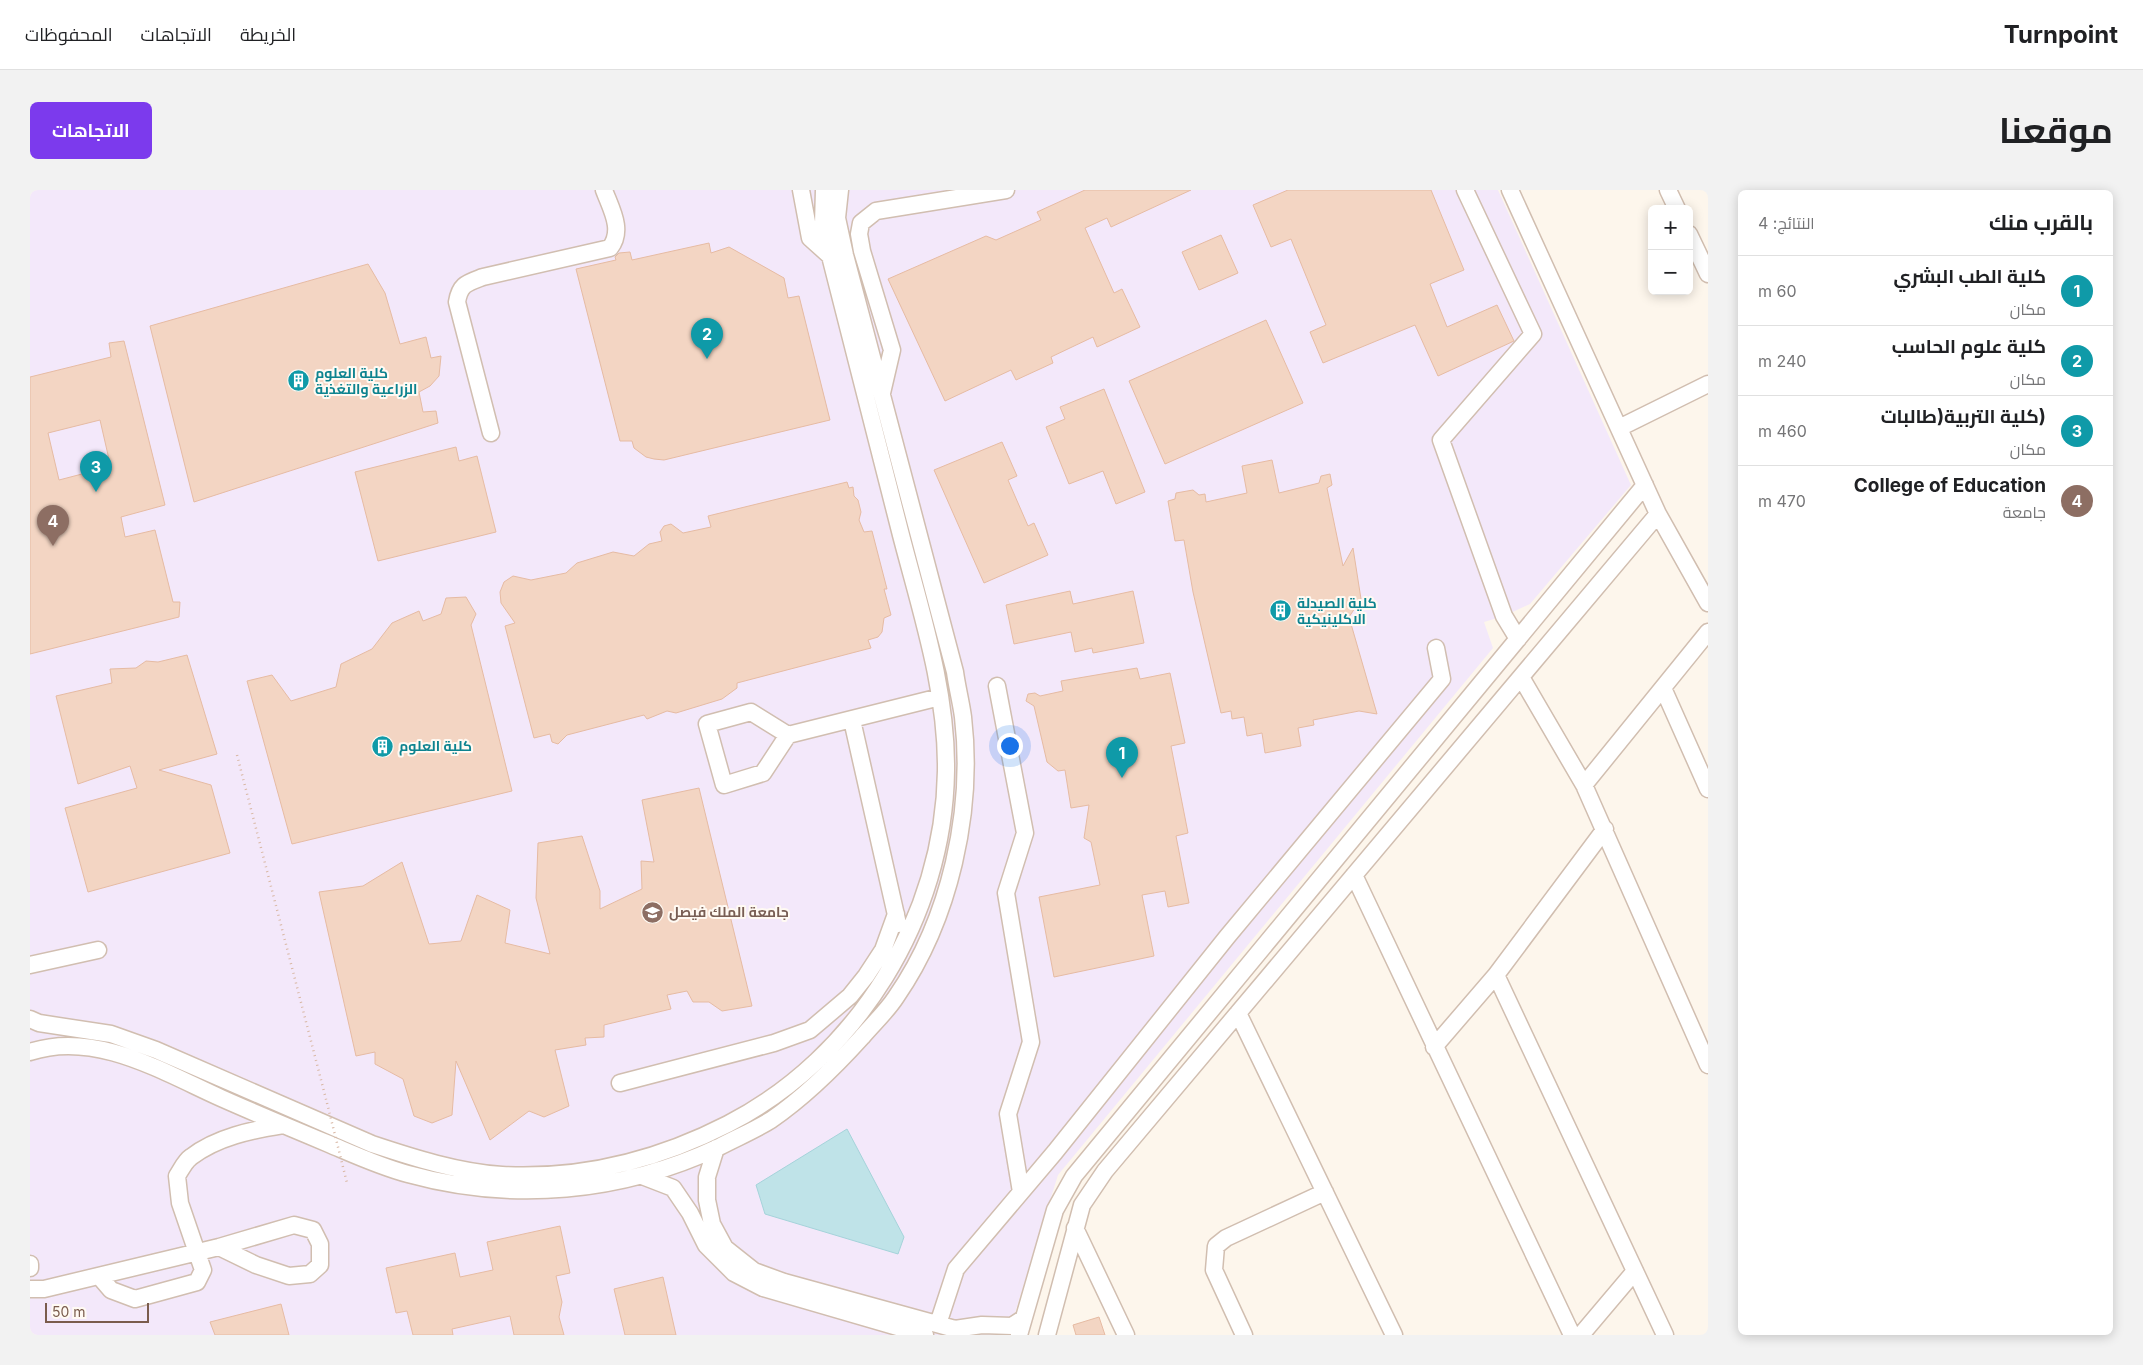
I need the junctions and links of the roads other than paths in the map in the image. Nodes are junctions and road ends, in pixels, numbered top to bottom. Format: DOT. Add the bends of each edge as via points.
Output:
graph roads {
  1 [pos="604,190"];
  2 [pos="801,190"];
  3 [pos="824,190"];
  4 [pos="840,190"];
  5 [pos="1006,190"];
  6 [pos="1465,190"];
  7 [pos="1510,190"];
  8 [pos="1693,242"];
  9 [pos="830,256"];
  10 [pos="1708,274"];
  11 [pos="1708,384"];
  12 [pos="882,393"];
  13 [pos="1619,428"];
  14 [pos="491,433"];
  15 [pos="1645,485"];
  16 [pos="1658,514"];
  17 [pos="1708,604"];
  18 [pos="1708,632"];
  19 [pos="1518,639"];
  20 [pos="1436,648"];
  21 [pos="1521,677"];
  22 [pos="997,686"];
  23 [pos="1663,688"];
  24 [pos="940,697"];
  25 [pos="852,720"];
  26 [pos="788,735"];
  27 [pos="1584,785"];
  28 [pos="1708,789"];
  29 [pos="1605,829"];
  30 [pos="1354,875"];
  31 [pos="896,914"];
  32 [pos="903,946"];
  33 [pos="98,950"];
  34 [pos="30,965"];
  35 [pos="1496,975"];
  36 [pos="1238,1013"];
  37 [pos="30,1019"];
  38 [pos="1434,1047"];
  39 [pos="30,1052"];
  40 [pos="1708,1065"];
  41 [pos="620,1083"];
  42 [pos="283,1125"];
  43 [pos="687,1143"];
  44 [pos="716,1148"];
  45 [pos="666,1151"];
  46 [pos="692,1160"];
  47 [pos="672,1167"];
  48 [pos="642,1176"];
  49 [pos="1021,1192"];
  50 [pos="1325,1192"];
  51 [pos="707,1200"];
  52 [pos="688,1210"];
  53 [pos="1075,1228"];
  54 [pos="219,1247"];
  55 [pos="197,1252"];
  56 [pos="1635,1271"];
  57 [pos="100,1276"];
  58 [pos="30,1289"];
  59 [pos="1024,1318"];
  60 [pos="938,1324"];
  61 [pos="925,1335"];
  62 [pos="1019,1335"];
  63 [pos="1046,1335"];
  64 [pos="1126,1335"];
  65 [pos="1244,1335"];
  66 [pos="1394,1335"];
  67 [pos="1572,1335"];
  68 [pos="1581,1335"];
  69 [pos="1665,1335"];
  1 -- 14 [label="street" via="618,232 610,248 483,277 459,290 457,302"];
  2 -- 9 [label="street" via="810,238"];
  3 -- 9 [label="street" via="823,224"];
  4 -- 12 [label="street" via="837,218"];
  5 -- 12 [label="street" via="876,211 861,223 862,251 892,350"];
  6 -- 19 [label="street" via="1533,334 1442,440 1504,616"];
  7 -- 13 [label="street"];
  8 -- 10 [label="street"];
  9 -- 24 [label="street"];
  11 -- 13 [label="street"];
  12 -- 44 [label="street" via="963,718 965,768 962,815 954,857 938,912 896,998 833,1070 801,1097 769,1121"];
  13 -- 15 [label="street"];
  15 -- 16 [label="street"];
  15 -- 19 [label="street"];
  16 -- 17 [label="street"];
  16 -- 21 [label="street"];
  18 -- 23 [label="street"];
  19 -- 59 [label="street" via="1074,1176 1055,1210"];
  20 -- 49 [label="street" via="1442,679 1227,937"];
  21 -- 27 [label="street"];
  21 -- 30 [label="street"];
  22 -- 49 [label="street" via="1025,833 1006,893 1032,1042 1008,1114"];
  23 -- 27 [label="street"];
  23 -- 28 [label="street"];
  24 -- 25 [label="street"];
  24 -- 32 [label="street" via="946,769 944,813 926,888"];
  25 -- 26 [label="street"];
  25 -- 31 [label="street"];
  26 -- 26 [label="street" via="751,712 707,724 724,785 763,774"];
  27 -- 29 [label="street"];
  29 -- 35 [label="street"];
  29 -- 40 [label="street"];
  30 -- 36 [label="street"];
  30 -- 38 [label="street"];
  31 -- 32 [label="street"];
  31 -- 41 [label="street" via="883,950 866,976 850,996 810,1030 774,1043"];
  32 -- 43 [label="street" via="878,989 850,1026 787,1089 760,1107"];
  33 -- 34 [label="street"];
  35 -- 38 [label="street"];
  35 -- 56 [label="street"];
  36 -- 50 [label="street"];
  36 -- 53 [label="street" via="1105,1171 1082,1205"];
  37 -- 45 [label="street" via="111,1034 156,1050 372,1144 444,1165 502,1174 542,1174 606,1167"];
  38 -- 67 [label="street"];
  39 -- 42 [label="street" via="60,1044 110,1052 150,1066"];
  42 -- 48 [label="street" via="380,1165 444,1183 479,1188 545,1191 620,1182"];
  42 -- 55 [label="street" via="252,1130 227,1139 190,1158 177,1176 180,1203"];
  43 -- 45 [label="street"];
  43 -- 46 [label="street"];
  44 -- 46 [label="street"];
  44 -- 51 [label="street" via="708,1177"];
  45 -- 47 [label="street"];
  46 -- 47 [label="street"];
  46 -- 51 [label="street"];
  47 -- 48 [label="street"];
  47 -- 52 [label="street"];
  48 -- 52 [label="street" via="672,1188"];
  49 -- 60 [label="street" via="956,1269"];
  50 -- 65 [label="street" via="1226,1238 1216,1246 1214,1270"];
  50 -- 66 [label="street"];
  51 -- 60 [label="street" via="712,1224 726,1248 754,1270 784,1282"];
  52 -- 61 [label="street" via="706,1245 734,1273 763,1288"];
  53 -- 63 [label="street"];
  53 -- 64 [label="street"];
  54 -- 54 [label="street" via="294,1225 313,1230 320,1244 320,1264 310,1274 289,1276"];
  54 -- 55 [label="street"];
  55 -- 57 [label="street"];
  55 -- 57 [label="street" via="203,1270 197,1282 135,1299 111,1290"];
  56 -- 68 [label="street"];
  56 -- 69 [label="street"];
  57 -- 58 [label="street" via="44,1289"];
  59 -- 60 [label="street" via="1012,1326 982,1325 955,1329"];
  59 -- 62 [label="street"];
}
